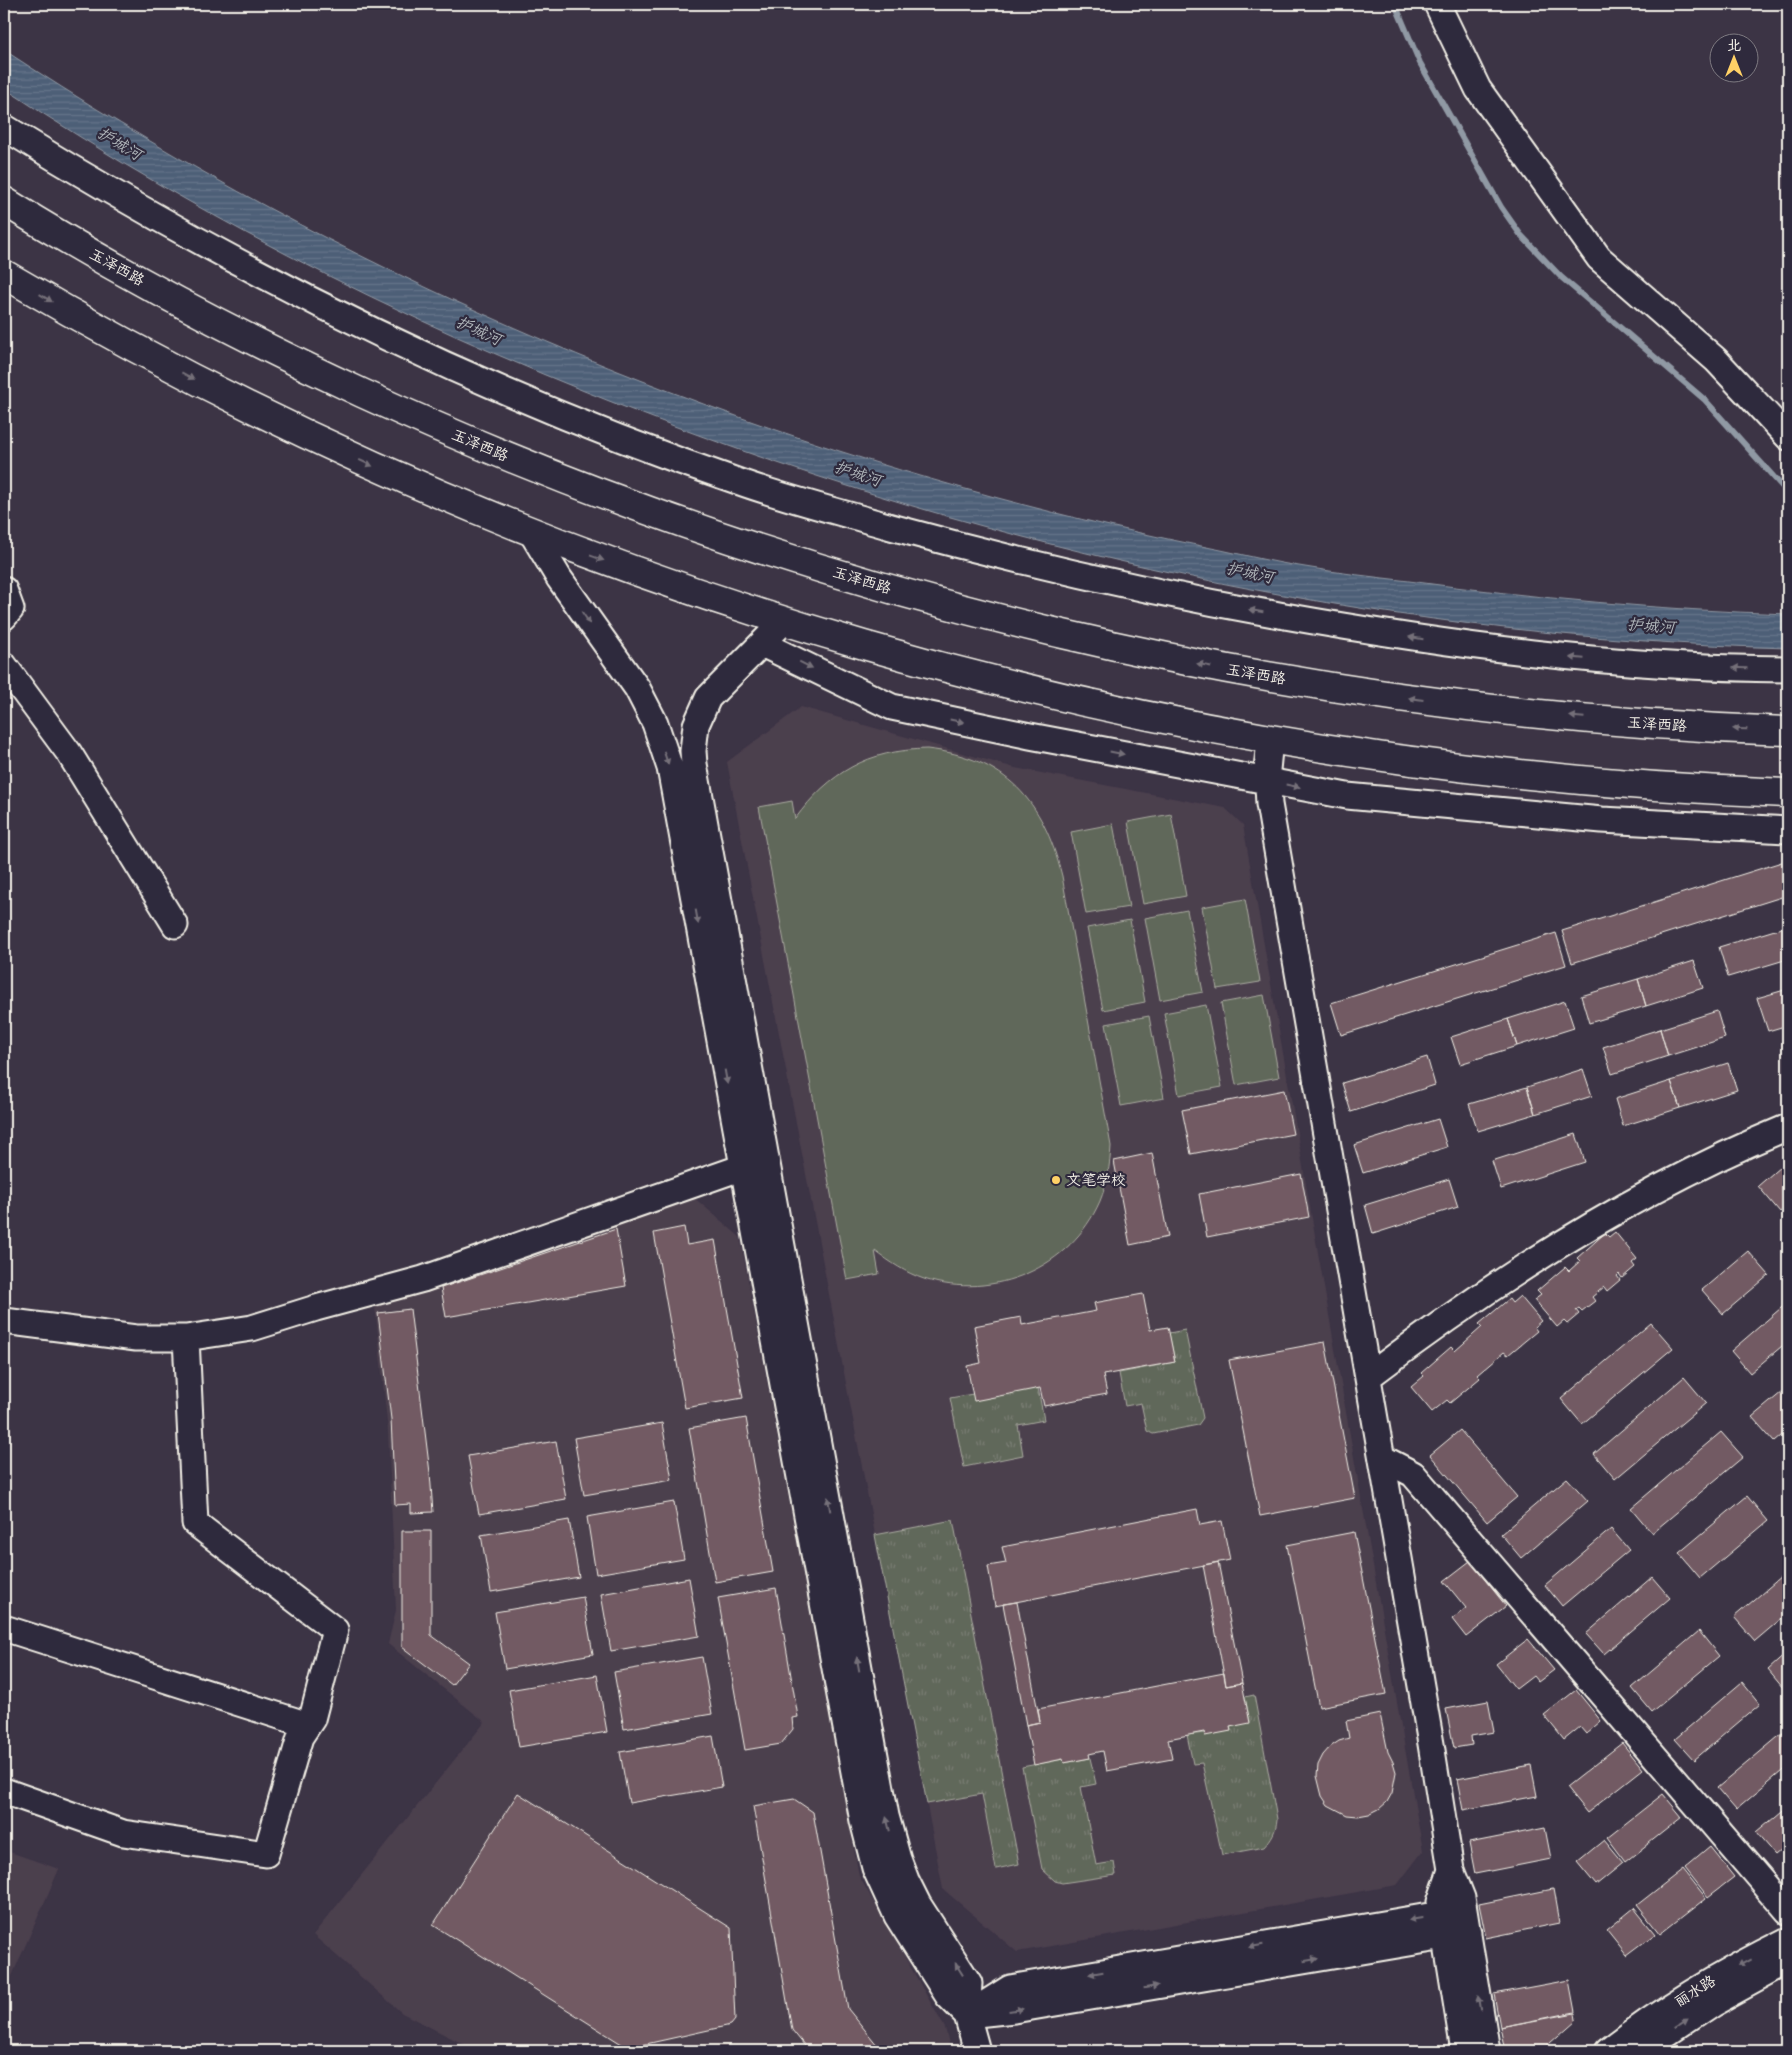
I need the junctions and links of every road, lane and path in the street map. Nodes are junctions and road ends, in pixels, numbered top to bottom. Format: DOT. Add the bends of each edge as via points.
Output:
graph roads {
  1 [pos="1437,4"];
  2 [pos="4,127"];
  3 [pos="4,201"];
  4 [pos="4,274"];
  5 [pos="1788,437"];
  6 [pos="532,532"];
  7 [pos="4,590"];
  8 [pos="4,617"];
  9 [pos="784,621"];
  10 [pos="762,644"];
  11 [pos="4,665"];
  12 [pos="1788,669"];
  13 [pos="1788,731"];
  14 [pos="1270,740"];
  15 [pos="1267,781"];
  16 [pos="1788,793"];
  17 [pos="1788,830"];
  18 [pos="175,925"];
  19 [pos="1788,1126"];
  20 [pos="743,1167"];
  21 [pos="4,1321"];
  22 [pos="186,1338"];
  23 [pos="1368,1377"];
  24 [pos="1382,1458"];
  25 [pos="4,1628"];
  26 [pos="308,1725"];
  27 [pos="4,1791"];
  28 [pos="1788,1912"];
  29 [pos="1455,1924"];
  30 [pos="1788,1940"];
  31 [pos="1788,1962"];
  32 [pos="967,2015"];
  33 [pos="976,2051"];
  34 [pos="1464,2051"];
  35 [pos="1487,2051"];
  36 [pos="1608,2051"];
  37 [pos="1641,2051"];
  1 -- 5 [label="street" via="1478,89 1599,258 1716,360"];
  12 -- 2 [label="street, one-way" via="1577,658 1332,625 1142,589 1034,564 749,485 567,417 398,344 234,261"];
  13 -- 3 [label="main road, 玉泽西路, one-way" via="1560,716 1351,690 1146,653 1012,622 888,588 609,496 420,420 169,297"];
  4 -- 6 [label="main road, one-way" via="140,351 300,433"];
  6 -- 9 [label="main road, one-way" via="685,589"];
  6 -- 20 [label="street, one-way" via="564,586 637,688 655,723 670,768"];
  7 -- 8 [label="street" via="11,609"];
  9 -- 10 [label="street"];
  9 -- 14 [label="main road" via="1036,692"];
  10 -- 15 [label="street, one-way" via="892,707"];
  32 -- 10 [label="street, one-way" via="969,1983 906,1880 886,1816 694,764 696,725 708,698"];
  11 -- 18 [label="street" via="69,753"];
  14 -- 15 [label="street"];
  14 -- 16 [label="main road" via="1447,766 1553,777"];
  15 -- 17 [label="street, one-way" via="1347,796 1475,810"];
  15 -- 23 [label="street"];
  19 -- 23 [label="street" via="1667,1184 1552,1249 1428,1332"];
  20 -- 22 [label="street" via="424,1279 252,1328"];
  20 -- 32 [label="street" via="868,1845 897,1916 948,1996"];
  21 -- 22 [label="street" via="136,1338"];
  22 -- 26 [label="street" via="195,1523 335,1630"];
  23 -- 24 [label="street"];
  24 -- 28 [label="street" via="1413,1474"];
  24 -- 29 [label="street" via="1451,1870 1462,1898"];
  25 -- 26 [label="street"];
  26 -- 27 [label="street" via="300,1737 266,1854 123,1833"];
  29 -- 32 [label="street" via="1010,1988"];
  29 -- 34 [label="street"];
  35 -- 29 [label="street, one-way"];
  30 -- 36 [label="street, 丽水路, one-way" via="1700,1988"];
  37 -- 31 [label="street, 丽水路, one-way" via="1711,2004"];
  32 -- 33 [label="street"];
}
